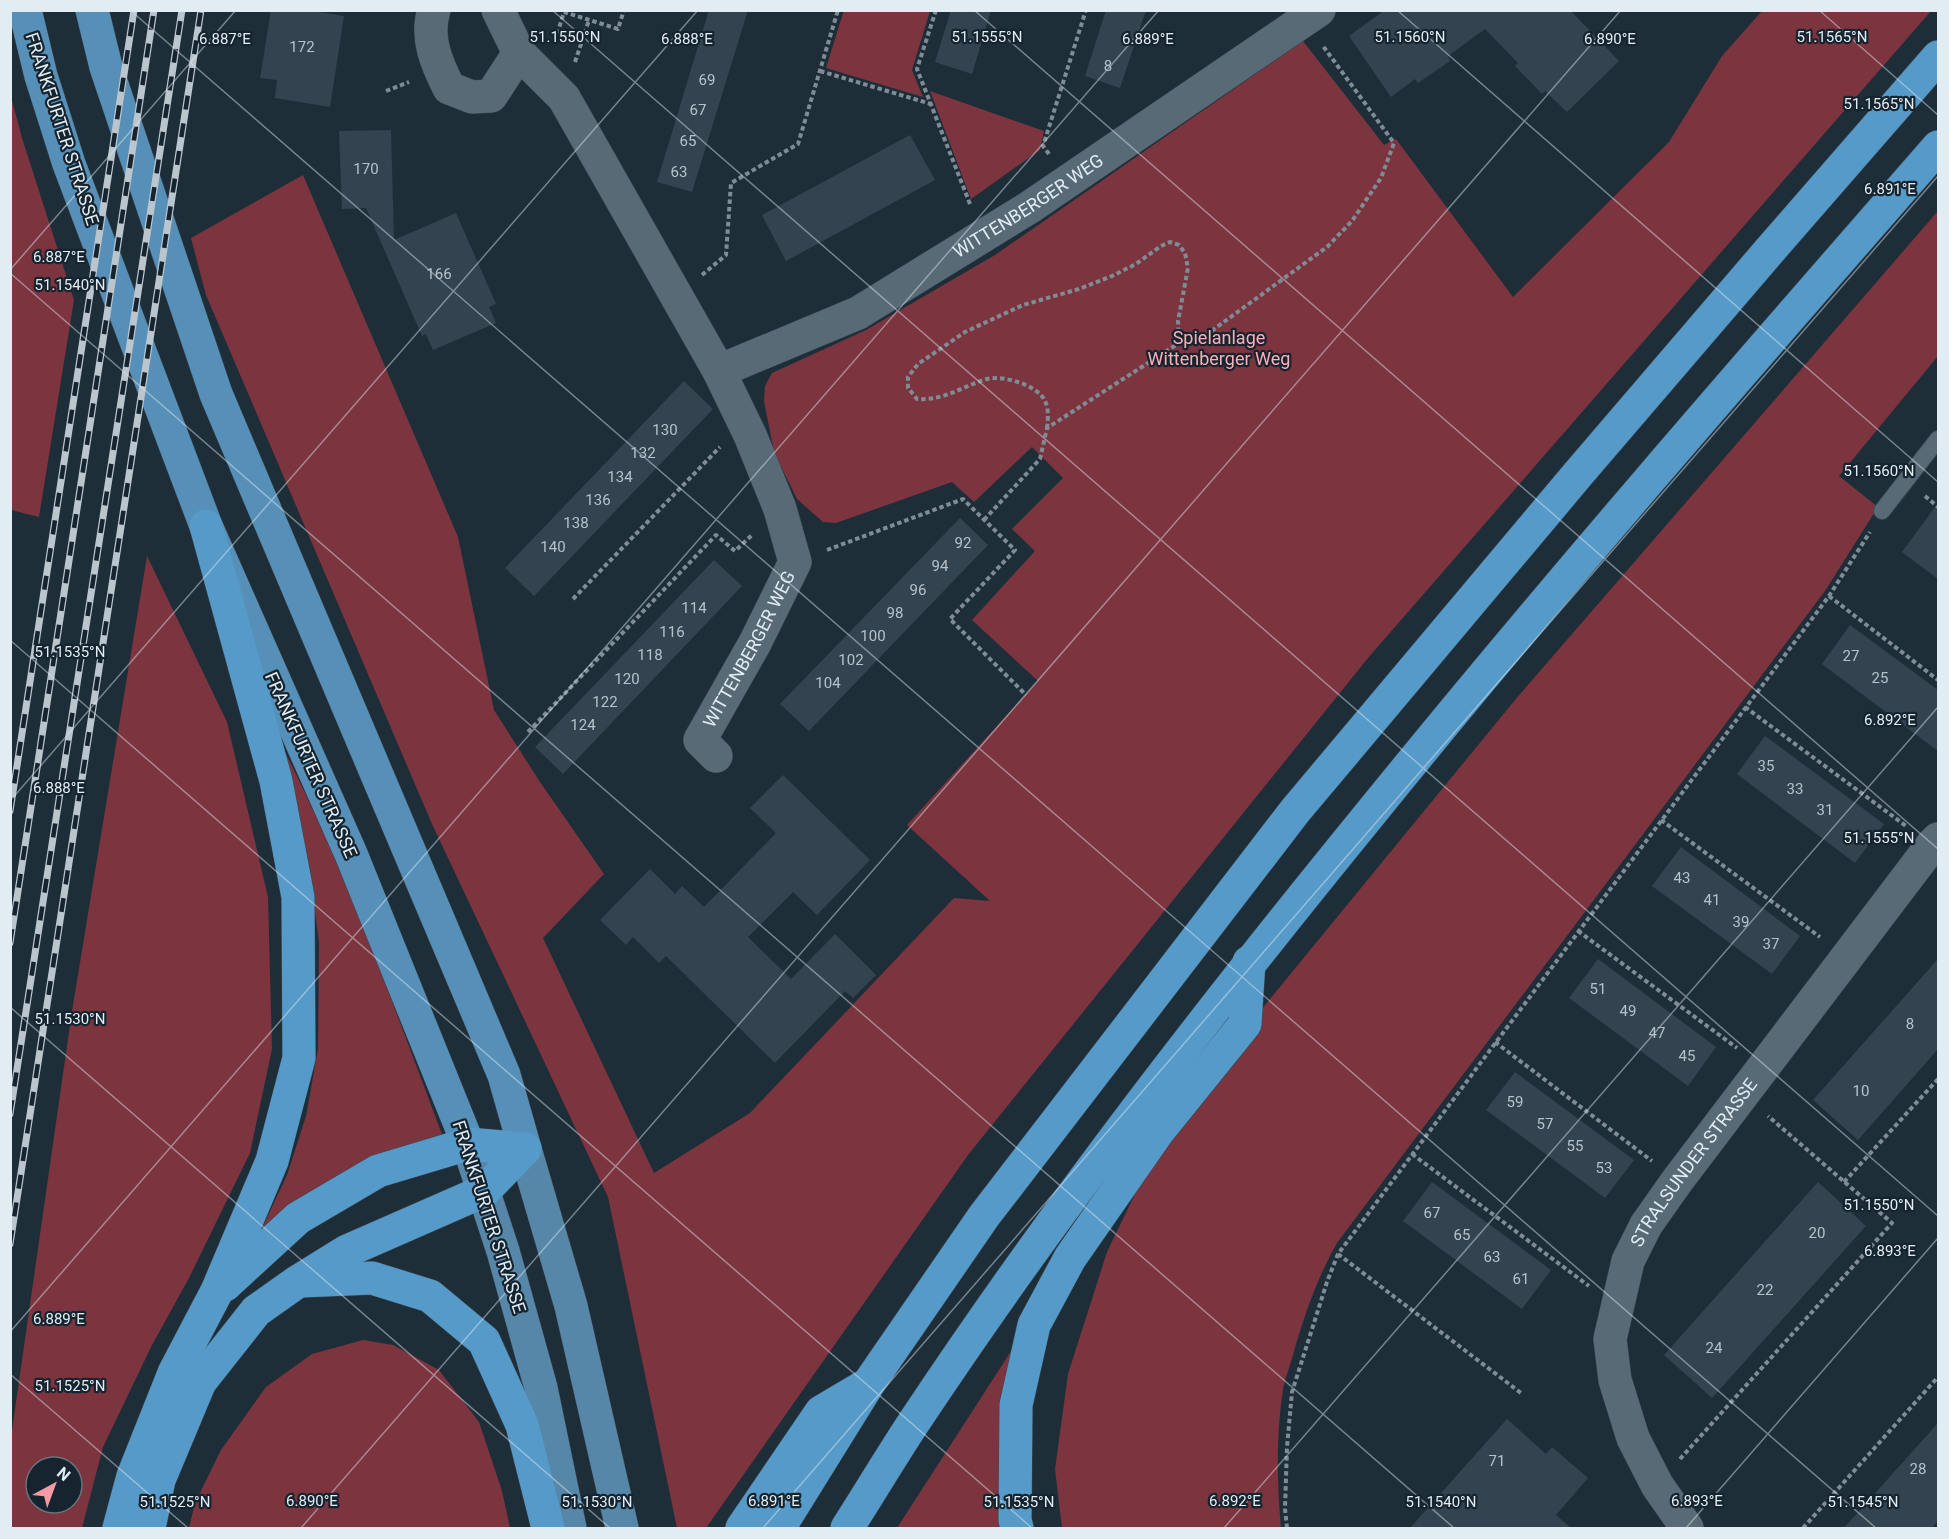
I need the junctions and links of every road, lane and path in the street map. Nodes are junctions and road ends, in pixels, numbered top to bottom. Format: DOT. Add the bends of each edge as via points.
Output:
graph roads {
  1 [pos="25,10"];
  2 [pos="92,10"];
  3 [pos="434,10"];
  4 [pos="498,10"];
  5 [pos="624,10"];
  6 [pos="838,10"];
  7 [pos="936,10"];
  8 [pos="1086,10"];
  9 [pos="1312,16"];
  10 [pos="519,53"];
  11 [pos="1938,57"];
  12 [pos="820,71"];
  13 [pos="543,77"];
  14 [pos="931,104"];
  15 [pos="1938,147"];
  16 [pos="1070,181"];
  17 [pos="983,237"];
  18 [pos="678,296"];
  19 [pos="1179,343"];
  20 [pos="719,371"];
  21 [pos="743,422"];
  22 [pos="1047,428"];
  23 [pos="1938,439"];
  24 [pos="780,509"];
  25 [pos="1882,511"];
  26 [pos="984,520"];
  27 [pos="206,526"];
  28 [pos="795,562"];
  29 [pos="1829,596"];
  30 [pos="573,599"];
  31 [pos="1938,680"];
  32 [pos="1026,695"];
  33 [pos="1745,707"];
  34 [pos="528,732"];
  35 [pos="716,756"];
  36 [pos="1661,820"];
  37 [pos="1935,842"];
  38 [pos="1578,931"];
  39 [pos="1846,957"];
  40 [pos="1249,962"];
  41 [pos="1495,1041"];
  42 [pos="1764,1068"];
  43 [pos="1938,1079"];
  44 [pos="1743,1094"];
  45 [pos="468,1143"];
  46 [pos="525,1149"];
  47 [pos="1412,1154"];
  48 [pos="1677,1181"];
  49 [pos="1844,1182"];
  50 [pos="484,1191"];
  51 [pos="1338,1254"];
  52 [pos="297,1282"];
  53 [pos="218,1291"];
  54 [pos="1616,1306"];
  55 [pos="1938,1377"];
  56 [pos="870,1383"];
  57 [pos="1521,1393"];
  58 [pos="1657,1485"];
  59 [pos="119,1528"];
  60 [pos="149,1528"];
  61 [pos="548,1528"];
  62 [pos="570,1528"];
  63 [pos="622,1528"];
  64 [pos="742,1528"];
  65 [pos="779,1528"];
  66 [pos="848,1528"];
  67 [pos="1017,1528"];
  68 [pos="1287,1528"];
  69 [pos="1687,1528"];
  70 [pos="1803,1528"];
  1 -- 27 [label="highway, FRANKFURTER STRASSE" via="69,164"];
  2 -- 46 [label="highway" via="106,67 216,394 504,1075"];
  3 -- 10 [label="street" via="433,55 449,88 472,98 491,96"];
  4 -- 10 [label="street, WITTENBERGER WEG"];
  5 -- 13 [label="path" via="618,29 564,12"];
  6 -- 12 [label="path"];
  7 -- 14 [label="path" via="917,69"];
  8 -- 16 [label="path" via="1043,146"];
  9 -- 16 [label="street, WITTENBERGER WEG"];
  9 -- 19 [label="path" via="1394,143 1381,178 1352,221 1327,247 1199,340"];
  10 -- 13 [label="street, WITTENBERGER WEG"];
  11 -- 56 [label="highway" via="1578,474 1295,811 984,1216"];
  12 -- 14 [label="path"];
  12 -- 18 [label="path" via="798,144 730,183 726,255"];
  13 -- 18 [label="street, WITTENBERGER WEG" via="564,98"];
  14 -- 17 [label="path"];
  15 -- 40 [label="highway" via="1532,617"];
  16 -- 17 [label="street, WITTENBERGER WEG"];
  17 -- 20 [label="street, WITTENBERGER WEG" via="858,313"];
  18 -- 20 [label="street, WITTENBERGER WEG"];
  19 -- 22 [label="path"];
  19 -- 22 [label="path" via="1178,321 1188,268 1179,244 1170,242 1112,276 1023,305 965,332 918,364 908,377 908,388 917,399 927,400 990,378 1012,380 1032,388 1045,399"];
  20 -- 21 [label="street, WITTENBERGER WEG"];
  21 -- 24 [label="street, WITTENBERGER WEG"];
  21 -- 30 [label="path"];
  22 -- 26 [label="path" via="1040,459"];
  23 -- 25 [label="lane"];
  24 -- 28 [label="street, WITTENBERGER WEG"];
  24 -- 34 [label="path" via="735,551 716,535"];
  25 -- 29 [label="path"];
  26 -- 28 [label="path" via="963,499"];
  26 -- 32 [label="path" via="1015,550 950,619"];
  27 -- 45 [label="highway, FRANKFURTER STRASSE" via="351,854"];
  27 -- 53 [label="highway" via="276,782 298,897 299,1058 272,1161"];
  28 -- 35 [label="street, WITTENBERGER WEG" via="700,740"];
  29 -- 31 [label="path"];
  29 -- 33 [label="path"];
  33 -- 36 [label="path"];
  33 -- 37 [label="path"];
  36 -- 38 [label="path"];
  36 -- 39 [label="path"];
  37 -- 39 [label="street, STRALSUNDER STRASSE"];
  38 -- 41 [label="path"];
  38 -- 42 [label="path"];
  39 -- 42 [label="street, STRALSUNDER STRASSE"];
  40 -- 66 [label="highway" via="1014,1277 917,1417"];
  40 -- 67 [label="highway" via="1245,1024 1143,1152 1070,1258 1034,1325 1016,1405"];
  41 -- 47 [label="path"];
  41 -- 48 [label="path"];
  42 -- 44 [label="street, STRALSUNDER STRASSE"];
  43 -- 49 [label="path"];
  44 -- 48 [label="street, STRALSUNDER STRASSE"];
  44 -- 49 [label="path"];
  45 -- 46 [label="highway"];
  45 -- 50 [label="main road, FRANKFURTER STRASSE"];
  45 -- 53 [label="highway" via="378,1172 298,1218"];
  46 -- 50 [label="highway"];
  46 -- 63 [label="main road" via="571,1306"];
  47 -- 51 [label="path"];
  47 -- 54 [label="path"];
  48 -- 54 [label="street, STRALSUNDER STRASSE" via="1646,1225 1628,1261"];
  49 -- 58 [label="path" via="1892,1223"];
  50 -- 52 [label="highway" via="347,1251"];
  50 -- 62 [label="main road, FRANKFURTER STRASSE" via="541,1388"];
  51 -- 57 [label="path"];
  51 -- 68 [label="path" via="1292,1392 1286,1458"];
  52 -- 60 [label="highway" via="256,1311 200,1382 159,1480"];
  52 -- 61 [label="highway" via="372,1278 430,1296 484,1341 522,1425"];
  53 -- 59 [label="highway" via="174,1373 133,1476"];
  54 -- 58 [label="street, STRALSUNDER STRASSE" via="1610,1340 1615,1380 1633,1438"];
  55 -- 70 [label="path"];
  56 -- 64 [label="highway" via="821,1412"];
  56 -- 65 [label="highway"];
  58 -- 69 [label="street, STRALSUNDER STRASSE"];
}
